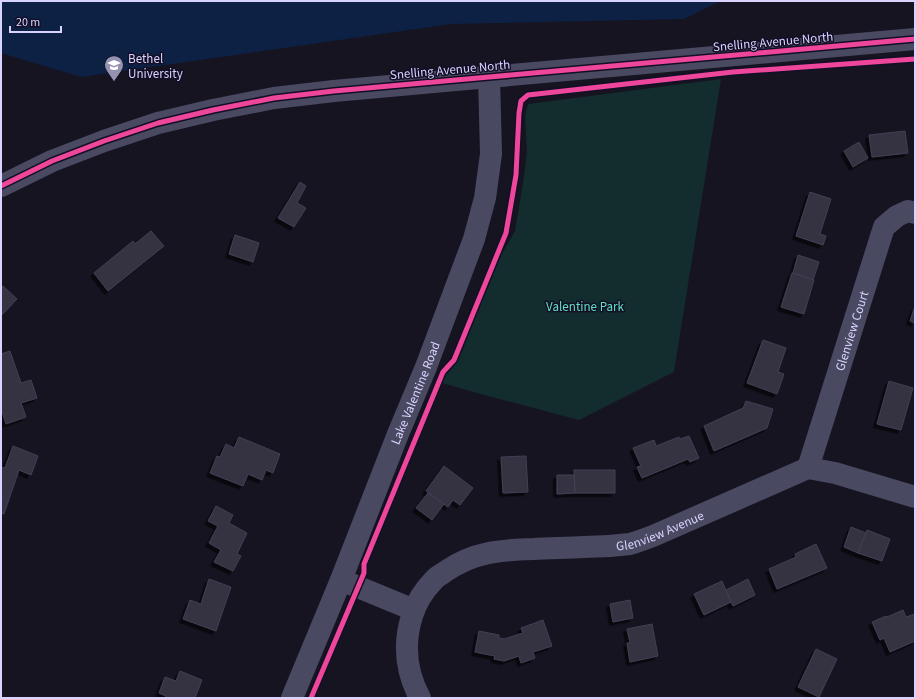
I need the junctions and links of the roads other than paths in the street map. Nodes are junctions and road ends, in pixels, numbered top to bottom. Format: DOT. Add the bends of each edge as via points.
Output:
graph roads {
  1 [pos="915,39"];
  2 [pos="489,77"];
  3 [pos="1,186"];
  4 [pos="915,213"];
  5 [pos="808,468"];
  6 [pos="915,497"];
  7 [pos="341,580"];
  8 [pos="414,610"];
  9 [pos="292,698"];
  10 [pos="420,698"];
  1 -- 2 [label="street, Snelling Avenue North"];
  2 -- 3 [label="street, Snelling Avenue North" via="274,98 213,110 158,123 104,141 52,161"];
  2 -- 7 [label="street, Lake Valentine Road" via="491,154 474,239"];
  4 -- 5 [label="street, Glenview Court" via="908,211 884,227"];
  5 -- 6 [label="street" via="835,473"];
  5 -- 8 [label="street, Glenview Avenue" via="630,544 506,550 469,558 434,579"];
  7 -- 8 [label="street"];
  7 -- 9 [label="street, Lake Valentine Road"];
  8 -- 10 [label="street, Glenview Avenue" via="407,649 409,668"];
}
